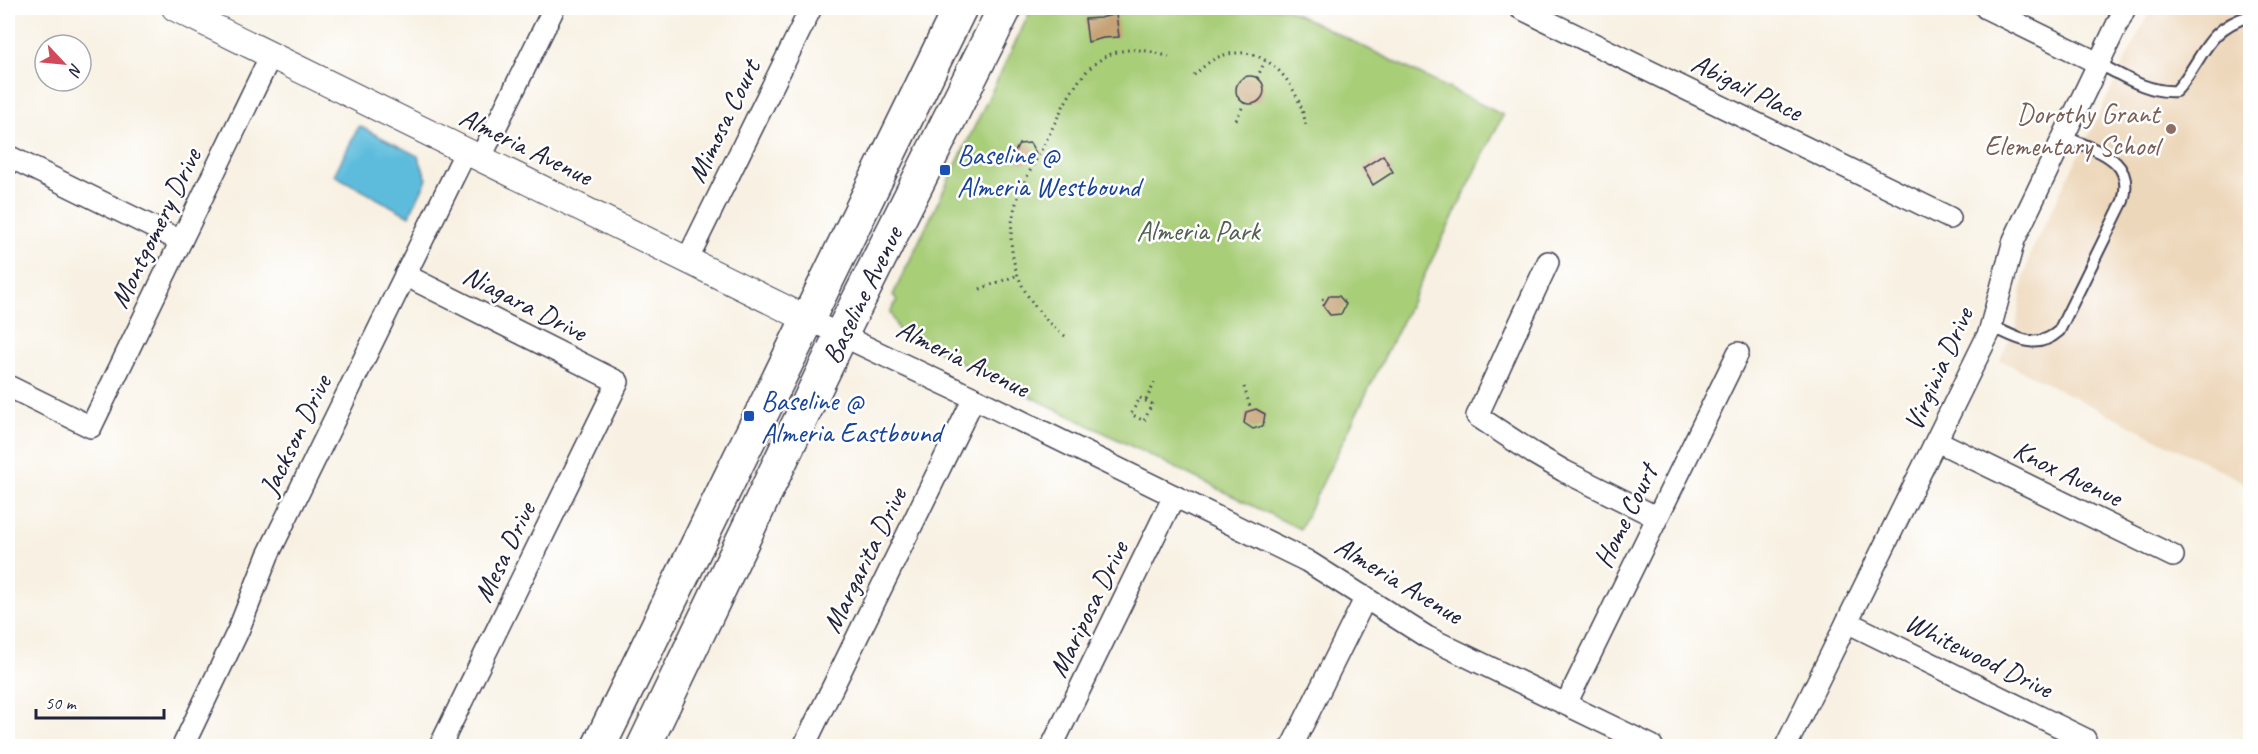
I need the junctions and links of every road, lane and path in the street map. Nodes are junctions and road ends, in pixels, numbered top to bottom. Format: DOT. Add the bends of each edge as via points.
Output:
graph roads {
  1 [pos="175,8"];
  2 [pos="554,8"];
  3 [pos="812,8"];
  4 [pos="960,8"];
  5 [pos="1005,8"];
  6 [pos="1520,8"];
  7 [pos="1986,8"];
  8 [pos="2125,8"];
  9 [pos="1546,13"];
  10 [pos="2250,16"];
  11 [pos="271,55"];
  12 [pos="1169,57"];
  13 [pos="1265,61"];
  14 [pos="2098,63"];
  15 [pos="1194,75"];
  16 [pos="1257,78"];
  17 [pos="1245,102"];
  18 [pos="1236,120"];
  19 [pos="1306,126"];
  20 [pos="2064,136"];
  21 [pos="473,155"];
  22 [pos="8,156"];
  23 [pos="1950,218"];
  24 [pos="181,241"];
  25 [pos="687,260"];
  26 [pos="1548,262"];
  27 [pos="405,275"];
  28 [pos="1018,275"];
  29 [pos="980,289"];
  30 [pos="807,319"];
  31 [pos="1991,326"];
  32 [pos="842,335"];
  33 [pos="1065,336"];
  34 [pos="1738,353"];
  35 [pos="1156,380"];
  36 [pos="618,382"];
  37 [pos="8,386"];
  38 [pos="1244,387"];
  39 [pos="974,398"];
  40 [pos="1146,401"];
  41 [pos="1251,410"];
  42 [pos="1937,441"];
  43 [pos="1174,496"];
  44 [pos="1656,517"];
  45 [pos="2173,556"];
  46 [pos="1366,597"];
  47 [pos="1847,622"];
  48 [pos="1566,704"];
  49 [pos="2085,739"];
  50 [pos="183,747"];
  51 [pos="440,747"];
  52 [pos="599,747"];
  53 [pos="644,747"];
  54 [pos="804,747"];
  55 [pos="1052,747"];
  56 [pos="1292,747"];
  57 [pos="1652,747"];
  58 [pos="1786,747"];
  1 -- 11 [label="street, Almeria Avenue"];
  2 -- 21 [label="street, Jackson Drive"];
  3 -- 25 [label="street, Mimosa Court"];
  4 -- 30 [label="main road, Baseline Avenue"];
  5 -- 32 [label="main road, Baseline Avenue"];
  6 -- 9 [label="street, Abigail Place"];
  7 -- 14 [label="street"];
  8 -- 14 [label="street, Virginia Drive"];
  9 -- 23 [label="street, Abigail Place"];
  10 -- 14 [label="lane" via="2222,28 2176,91 2160,92"];
  11 -- 21 [label="street, Almeria Avenue"];
  11 -- 24 [label="street, Montgomery Drive"];
  12 -- 28 [label="path" via="1153,51 1126,51 1087,69 1067,98 1018,198 1011,236"];
  13 -- 15 [label="path" via="1244,55 1224,56 1215,58"];
  13 -- 16 [label="path"];
  13 -- 19 [label="path" via="1290,82"];
  14 -- 20 [label="street, Virginia Drive"];
  17 -- 18 [label="path"];
  20 -- 31 [label="street, Virginia Drive" via="2014,240"];
  20 -- 31 [label="lane" via="2113,159 2127,181 2123,201 2060,331 2037,343"];
  21 -- 25 [label="street, Almeria Avenue"];
  21 -- 27 [label="street, Jackson Drive"];
  22 -- 24 [label="street"];
  24 -- 37 [label="street, Montgomery Drive" via="91,427"];
  25 -- 30 [label="street, Almeria Avenue"];
  26 -- 44 [label="street" via="1477,416 1564,471"];
  27 -- 36 [label="street, Niagara Drive"];
  27 -- 50 [label="street, Jackson Drive" via="268,555 238,631"];
  28 -- 29 [label="path"];
  28 -- 33 [label="path" via="1029,301"];
  30 -- 32 [label="street, Almeria Avenue"];
  30 -- 52 [label="main road, Baseline Avenue"];
  31 -- 42 [label="street, Virginia Drive"];
  32 -- 39 [label="street, Almeria Avenue"];
  32 -- 53 [label="main road, Baseline Avenue"];
  34 -- 44 [label="street, Home Court"];
  35 -- 40 [label="path"];
  36 -- 51 [label="street, Mesa Drive"];
  38 -- 41 [label="path"];
  39 -- 43 [label="street, Almeria Avenue"];
  39 -- 54 [label="street, Margarita Drive"];
  40 -- 40 [label="path" via="1152,404 1143,421 1131,414 1140,398"];
  42 -- 45 [label="street, Knox Avenue"];
  42 -- 47 [label="street, Virginia Drive"];
  43 -- 46 [label="street, Almeria Avenue" via="1307,561"];
  43 -- 55 [label="street, Mariposa Drive"];
  44 -- 48 [label="street, Home Court"];
  46 -- 48 [label="street, Almeria Avenue" via="1427,637"];
  46 -- 56 [label="street"];
  47 -- 49 [label="street, Whitewood Drive"];
  47 -- 58 [label="street, Virginia Drive"];
  48 -- 57 [label="street, Almeria Avenue"];
}
